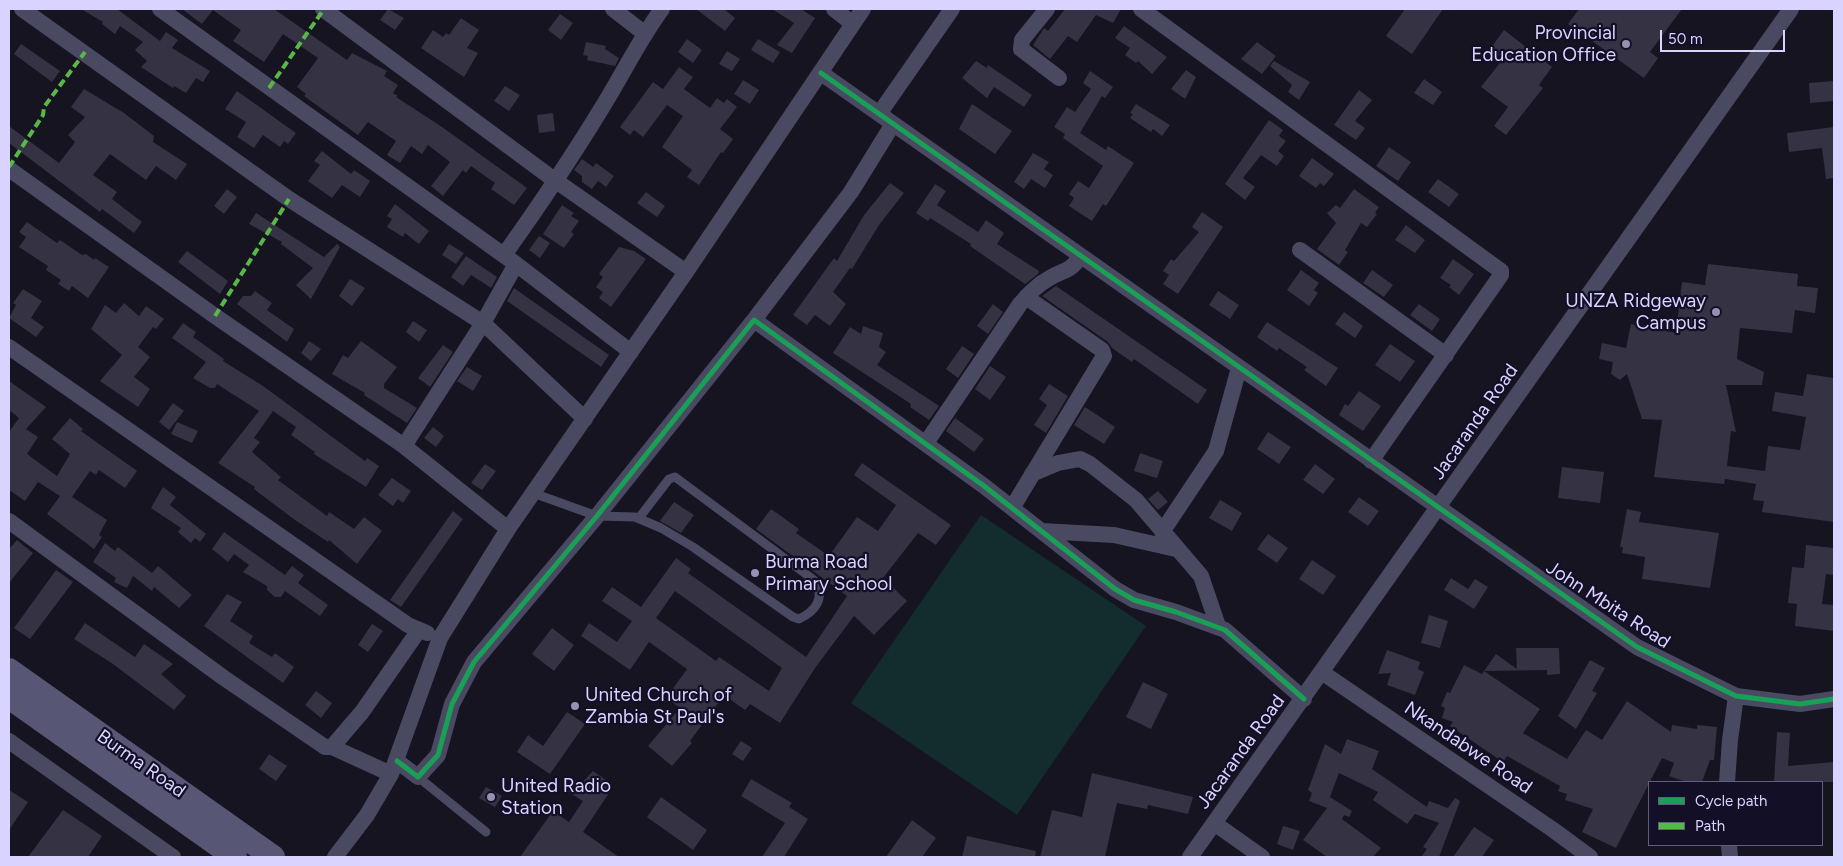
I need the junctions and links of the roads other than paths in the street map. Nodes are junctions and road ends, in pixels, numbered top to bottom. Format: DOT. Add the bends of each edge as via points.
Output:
graph roads {
  1 [pos="22,9"];
  2 [pos="160,9"];
  3 [pos="323,9"];
  4 [pos="613,9"];
  5 [pos="662,9"];
  6 [pos="834,9"];
  7 [pos="864,9"];
  8 [pos="952,9"];
  9 [pos="1048,9"];
  10 [pos="1141,9"];
  11 [pos="1791,9"];
  12 [pos="853,24"];
  13 [pos="644,33"];
  14 [pos="821,73"];
  15 [pos="1059,78"];
  16 [pos="879,114"];
  17 [pos="893,124"];
  18 [pos="9,169"];
  19 [pos="556,182"];
  20 [pos="1300,250"];
  21 [pos="1081,256"];
  22 [pos="510,259"];
  23 [pos="686,272"];
  24 [pos="1026,297"];
  25 [pos="754,320"];
  26 [pos="483,323"];
  27 [pos="9,347"];
  28 [pos="631,352"];
  29 [pos="1446,355"];
  30 [pos="1239,368"];
  31 [pos="585,419"];
  32 [pos="926,443"];
  33 [pos="404,446"];
  34 [pos="1371,461"];
  35 [pos="1032,474"];
  36 [pos="533,494"];
  37 [pos="1012,508"];
  38 [pos="1438,508"];
  39 [pos="598,516"];
  40 [pos="638,518"];
  41 [pos="9,521"];
  42 [pos="508,529"];
  43 [pos="1042,532"];
  44 [pos="1162,532"];
  45 [pos="1176,549"];
  46 [pos="1218,626"];
  47 [pos="419,630"];
  48 [pos="440,638"];
  49 [pos="9,670"];
  50 [pos="1323,673"];
  51 [pos="1736,696"];
  52 [pos="9,697"];
  53 [pos="1304,699"];
  54 [pos="1834,699"];
  55 [pos="9,741"];
  56 [pos="332,747"];
  57 [pos="394,768"];
  58 [pos="418,777"];
  59 [pos="1727,781"];
  60 [pos="1214,823"];
  61 [pos="486,832"];
  62 [pos="173,857"];
  63 [pos="235,857"];
  64 [pos="273,857"];
  65 [pos="335,857"];
  66 [pos="1190,857"];
  67 [pos="1262,857"];
  68 [pos="1590,857"];
  1 -- 26 [label="street" via="288,199"];
  2 -- 22 [label="street"];
  3 -- 19 [label="street"];
  4 -- 13 [label="street"];
  5 -- 13 [label="street"];
  6 -- 12 [label="street"];
  7 -- 12 [label="street"];
  8 -- 16 [label="street"];
  9 -- 15 [label="street" via="1022,40 1021,49"];
  10 -- 29 [label="street" via="1501,271"];
  11 -- 38 [label="street, Jacaranda Road"];
  12 -- 14 [label="street"];
  13 -- 19 [label="street"];
  14 -- 16 [label="street, John Mbita Road"];
  14 -- 23 [label="street"];
  16 -- 17 [label="street, John Mbita Road"];
  17 -- 21 [label="street, John Mbita Road"];
  17 -- 25 [label="street" via="851,192"];
  18 -- 33 [label="street"];
  19 -- 22 [label="street"];
  19 -- 23 [label="street"];
  20 -- 29 [label="street"];
  21 -- 24 [label="street" via="1071,269 1050,277"];
  21 -- 30 [label="street, John Mbita Road"];
  22 -- 26 [label="street"];
  22 -- 28 [label="street"];
  23 -- 28 [label="street"];
  24 -- 32 [label="street"];
  24 -- 35 [label="street" via="1104,354"];
  25 -- 32 [label="street"];
  25 -- 39 [label="street"];
  26 -- 31 [label="street"];
  26 -- 33 [label="street"];
  27 -- 47 [label="street"];
  28 -- 31 [label="street"];
  29 -- 34 [label="street"];
  30 -- 34 [label="street, John Mbita Road"];
  30 -- 44 [label="street" via="1216,451"];
  31 -- 36 [label="street"];
  32 -- 37 [label="street"];
  33 -- 42 [label="street"];
  34 -- 38 [label="street, John Mbita Road"];
  35 -- 37 [label="street"];
  35 -- 44 [label="street" via="1068,460 1086,461 1136,500"];
  36 -- 39 [label="lane"];
  36 -- 42 [label="street"];
  37 -- 43 [label="street"];
  38 -- 50 [label="street, Jacaranda Road"];
  38 -- 51 [label="street, John Mbita Road" via="1637,647"];
  39 -- 40 [label="lane"];
  39 -- 58 [label="street" via="474,662 452,704 438,755"];
  40 -- 40 [label="lane" via="693,547 793,617 799,619 816,607 820,596 814,580 675,477 669,479"];
  41 -- 56 [label="street" via="224,678 325,747"];
  42 -- 48 [label="street"];
  43 -- 45 [label="street" via="1114,535"];
  43 -- 46 [label="street" via="1124,595"];
  44 -- 45 [label="street"];
  45 -- 46 [label="street" via="1204,581"];
  46 -- 53 [label="street"];
  47 -- 48 [label="street"];
  47 -- 56 [label="street" via="362,712"];
  48 -- 57 [label="street"];
  49 -- 64 [label="main road, Burma Road"];
  50 -- 53 [label="street, Jacaranda Road"];
  50 -- 68 [label="street, Nkandabwe Road"];
  51 -- 54 [label="street, John Mbita Road" via="1800,704"];
  51 -- 59 [label="street"];
  52 -- 63 [label="main road, Burma Road"];
  53 -- 60 [label="street, Jacaranda Road"];
  55 -- 62 [label="street"];
  56 -- 57 [label="street"];
  57 -- 58 [label="street"];
  57 -- 65 [label="street" via="367,815"];
  58 -- 61 [label="lane"];
  60 -- 66 [label="street, Jacaranda Road"];
  60 -- 67 [label="street"];
}
